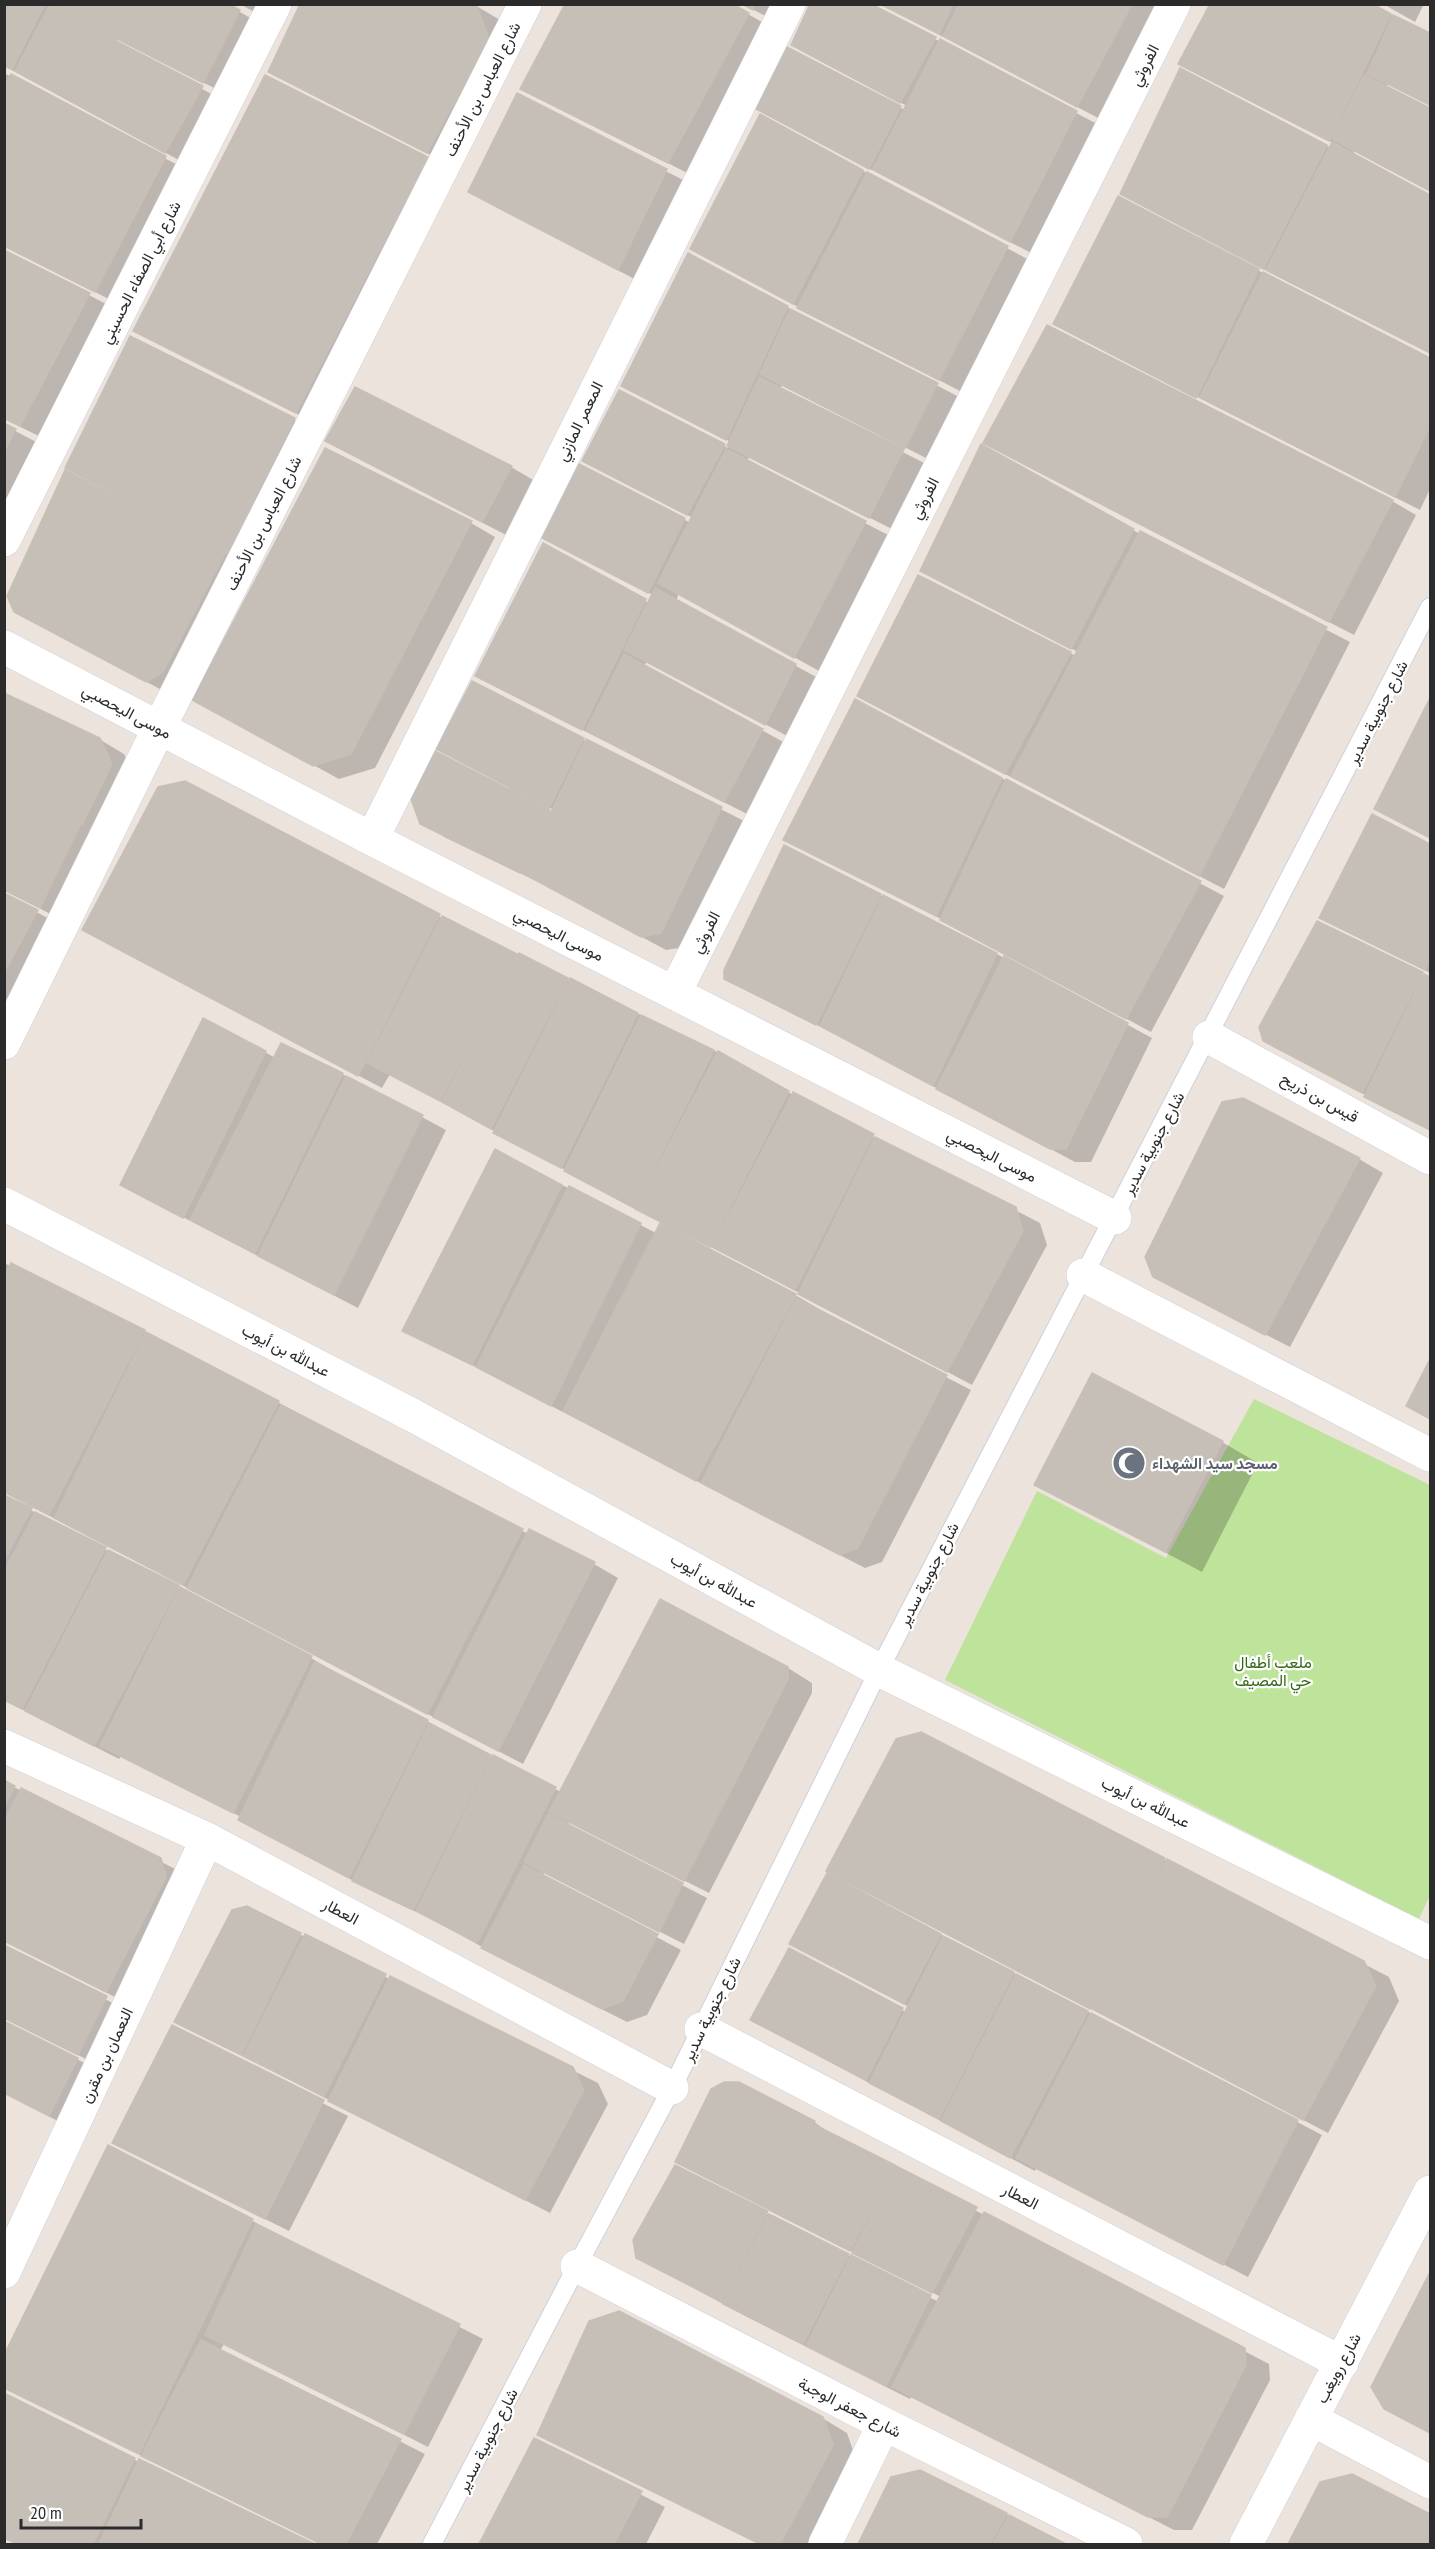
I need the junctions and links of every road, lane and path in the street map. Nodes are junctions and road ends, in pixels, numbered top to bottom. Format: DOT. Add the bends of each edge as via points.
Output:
graph roads {
  1 [pos="275,4"];
  2 [pos="525,4"];
  3 [pos="789,4"];
  4 [pos="1174,4"];
  5 [pos="4,540"];
  6 [pos="1431,607"];
  7 [pos="4,647"];
  8 [pos="159,728"];
  9 [pos="372,839"];
  10 [pos="675,992"];
  11 [pos="1209,1037"];
  12 [pos="4,1043"];
  13 [pos="1431,1158"];
  14 [pos="4,1204"];
  15 [pos="1114,1218"];
  16 [pos="1083,1275"];
  17 [pos="1431,1455"];
  18 [pos="879,1670"];
  19 [pos="4,1746"];
  20 [pos="207,1839"];
  21 [pos="1431,1943"];
  22 [pos="701,2029"];
  23 [pos="672,2088"];
  24 [pos="1431,2193"];
  25 [pos="576,2265"];
  26 [pos="4,2272"];
  27 [pos="1342,2362"];
  28 [pos="1311,2419"];
  29 [pos="884,2424"];
  30 [pos="1431,2482"];
  31 [pos="432,2544"];
  32 [pos="825,2544"];
  33 [pos="1126,2544"];
  34 [pos="1246,2544"];
  1 -- 5 [label="street, شارع أبي الصفاء الحسيني"];
  2 -- 8 [label="street, شارع العباس بن الأحنف"];
  3 -- 9 [label="street, المعمر المازني"];
  4 -- 10 [label="street, الفروثي"];
  6 -- 11 [label="lane, شارع جنوبية سدير"];
  7 -- 8 [label="street, موسى اليحصبي"];
  8 -- 9 [label="street, موسى اليحصبي"];
  8 -- 12 [label="street, شارع العباس بن الأحنف"];
  9 -- 10 [label="street, موسى اليحصبي"];
  10 -- 15 [label="street, موسى اليحصبي"];
  11 -- 13 [label="street, قيس بن ذريح"];
  11 -- 15 [label="lane, شارع جنوبية سدير"];
  14 -- 18 [label="street, عبدالله بن أيوب" via="414,1416"];
  15 -- 16 [label="lane, شارع جنوبية سدير"];
  16 -- 17 [label="street"];
  16 -- 18 [label="lane, شارع جنوبية سدير"];
  18 -- 21 [label="street, عبدالله بن أيوب"];
  18 -- 22 [label="lane, شارع جنوبية سدير"];
  19 -- 20 [label="street, العطار"];
  20 -- 23 [label="street, العطار"];
  20 -- 26 [label="street, النعمان بن مقرن"];
  22 -- 23 [label="lane, شارع جنوبية سدير"];
  22 -- 27 [label="street, العطار"];
  23 -- 25 [label="lane, شارع جنوبية سدير"];
  24 -- 27 [label="street, شارع رويغب"];
  25 -- 29 [label="street, شارع جعفر الوجبة"];
  25 -- 31 [label="lane, شارع جنوبية سدير"];
  27 -- 28 [label="street, شارع رويغب"];
  28 -- 30 [label="street"];
  28 -- 34 [label="street, شارع رويغب"];
  29 -- 32 [label="street"];
  29 -- 33 [label="street, شارع جعفر الوجبة"];
}
